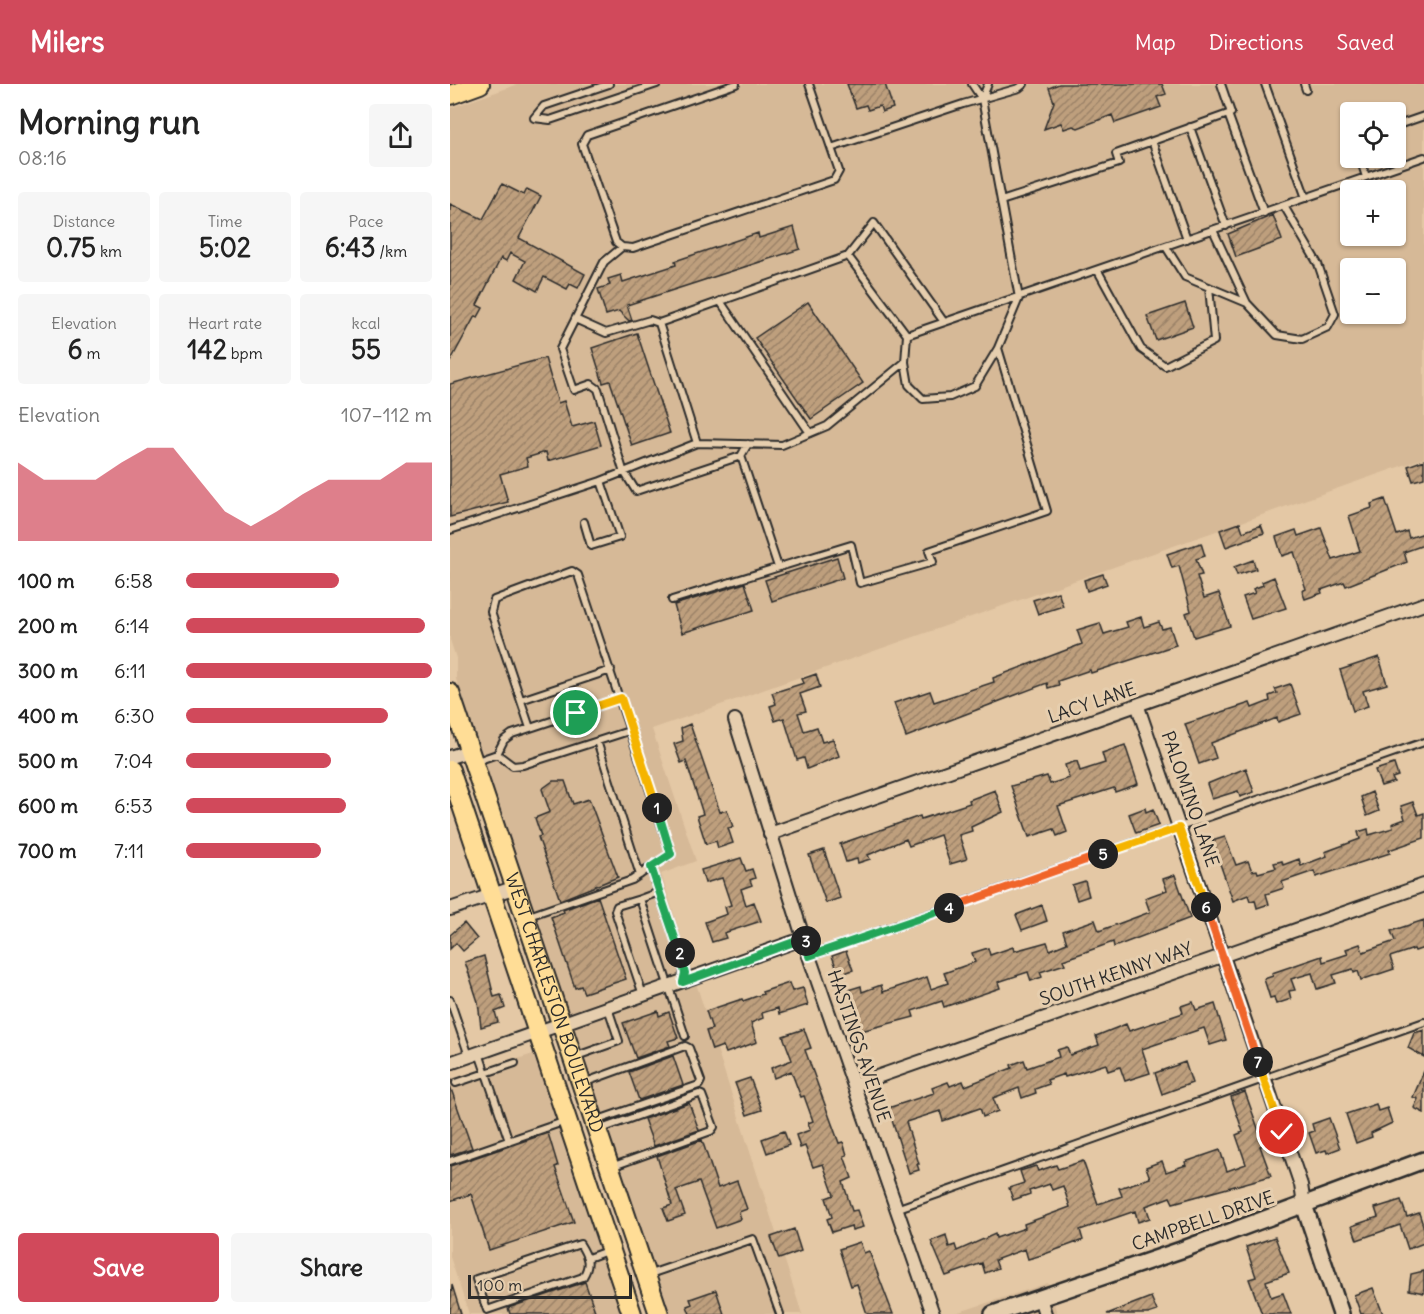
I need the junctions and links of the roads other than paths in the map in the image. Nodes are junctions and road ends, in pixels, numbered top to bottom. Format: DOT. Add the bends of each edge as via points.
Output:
graph roads {
  1 [pos="460,84"];
  2 [pos="480,84"];
  3 [pos="609,84"];
  4 [pos="657,84"];
  5 [pos="736,84"];
  6 [pos="808,84"];
  7 [pos="972,84"];
  8 [pos="988,84"];
  9 [pos="1024,84"];
  10 [pos="1221,84"];
  11 [pos="1265,84"];
  12 [pos="450,93"];
  13 [pos="982,99"];
  14 [pos="1228,114"];
  15 [pos="1424,116"];
  16 [pos="1406,122"];
  17 [pos="1190,127"];
  18 [pos="1152,141"];
  19 [pos="831,148"];
  20 [pos="1424,158"];
  21 [pos="1363,168"];
  22 [pos="1366,177"];
  23 [pos="1306,198"];
  24 [pos="1001,201"];
  25 [pos="1284,206"];
  26 [pos="1264,213"];
  27 [pos="1226,226"];
  28 [pos="1213,230"];
  29 [pos="1187,239"];
  30 [pos="622,247"];
  31 [pos="1166,247"];
  32 [pos="848,256"];
  33 [pos="1098,271"];
  34 [pos="1209,287"];
  35 [pos="1019,298"];
  36 [pos="720,301"];
  37 [pos="1247,303"];
  38 [pos="575,319"];
  39 [pos="944,322"];
  40 [pos="659,323"];
  41 [pos="907,335"];
  42 [pos="998,348"];
  43 [pos="905,362"];
  44 [pos="810,434"];
  45 [pos="697,443"];
  46 [pos="748,444"];
  47 [pos="741,456"];
  48 [pos="623,470"];
  49 [pos="601,480"];
  50 [pos="584,522"];
  51 [pos="450,530"];
  52 [pos="778,567"];
  53 [pos="672,600"];
  54 [pos="1424,604"];
  55 [pos="611,670"];
  56 [pos="450,693"];
  57 [pos="621,698"];
  58 [pos="521,700"];
  59 [pos="1137,707"];
  60 [pos="735,720"];
  61 [pos="530,728"];
  62 [pos="632,730"];
  63 [pos="597,741"];
  64 [pos="1424,742"];
  65 [pos="497,754"];
  66 [pos="471,756"];
  67 [pos="450,757"];
  68 [pos="450,770"];
  69 [pos="1179,828"];
  70 [pos="770,834"];
  71 [pos="651,867"];
  72 [pos="640,875"];
  73 [pos="1424,885"];
  74 [pos="516,887"];
  75 [pos="659,892"];
  76 [pos="492,895"];
  77 [pos="640,898"];
  78 [pos="450,909"];
  79 [pos="526,917"];
  80 [pos="805,938"];
  81 [pos="809,956"];
  82 [pos="1222,956"];
  83 [pos="683,982"];
  84 [pos="669,987"];
  85 [pos="643,996"];
  86 [pos="450,1000"];
  87 [pos="608,1008"];
  88 [pos="1424,1022"];
  89 [pos="562,1024"];
  90 [pos="538,1033"];
  91 [pos="685,1036"];
  92 [pos="474,1054"];
  93 [pos="573,1058"];
  94 [pos="450,1063"];
  95 [pos="515,1063"];
  96 [pos="486,1073"];
  97 [pos="1263,1078"];
  98 [pos="456,1083"];
  99 [pos="582,1083"];
  100 [pos="854,1085"];
  101 [pos="567,1120"];
  102 [pos="596,1126"];
  103 [pos="509,1141"];
  104 [pos="1424,1160"];
  105 [pos="450,1161"];
  106 [pos="610,1168"];
  107 [pos="1304,1205"];
  108 [pos="896,1209"];
  109 [pos="610,1250"];
  110 [pos="588,1258"];
  111 [pos="645,1275"];
  112 [pos="1040,1298"];
  113 [pos="632,1314"];
  114 [pos="658,1314"];
  115 [pos="780,1314"];
  116 [pos="933,1314"];
  117 [pos="993,1314"];
  118 [pos="1045,1314"];
  119 [pos="1341,1314"];
  1 -- 12 [label="main road"];
  2 -- 12 [label="main road"];
  3 -- 4 [label="lane" via="544,106 534,117 550,120"];
  5 -- 30 [label="lane" via="587,135 582,144 616,242"];
  6 -- 19 [label="lane"];
  7 -- 13 [label="lane"];
  8 -- 13 [label="lane"];
  9 -- 13 [label="lane"];
  10 -- 14 [label="lane" via="1231,112"];
  11 -- 23 [label="lane"];
  13 -- 19 [label="lane"];
  13 -- 24 [label="lane"];
  14 -- 17 [label="lane"];
  14 -- 26 [label="lane"];
  15 -- 16 [label="lane"];
  17 -- 18 [label="lane"];
  17 -- 27 [label="lane"];
  18 -- 24 [label="lane" via="1116,154 1119,163"];
  18 -- 29 [label="lane"];
  19 -- 30 [label="lane" via="839,171 834,180 633,248"];
  20 -- 22 [label="lane"];
  21 -- 22 [label="lane"];
  22 -- 23 [label="lane"];
  23 -- 25 [label="lane"];
  24 -- 35 [label="lane"];
  25 -- 26 [label="lane"];
  25 -- 37 [label="lane" via="1318,264 1335,314 1328,327 1302,339 1277,335"];
  26 -- 27 [label="lane"];
  27 -- 28 [label="lane"];
  28 -- 29 [label="lane"];
  28 -- 37 [label="lane"];
  29 -- 31 [label="lane"];
  30 -- 38 [label="lane" via="604,262"];
  31 -- 33 [label="lane"];
  31 -- 34 [label="lane" via="1185,277"];
  32 -- 36 [label="lane"];
  32 -- 39 [label="lane" via="874,223"];
  32 -- 41 [label="lane"];
  33 -- 34 [label="lane" via="1141,349 1165,366 1214,341"];
  33 -- 35 [label="lane"];
  34 -- 37 [label="lane"];
  35 -- 39 [label="lane"];
  35 -- 42 [label="lane"];
  36 -- 40 [label="lane"];
  36 -- 44 [label="lane"];
  38 -- 40 [label="lane" via="606,333 650,320"];
  38 -- 48 [label="lane" via="560,349 574,390 591,384 598,390"];
  39 -- 41 [label="lane"];
  40 -- 45 [label="lane"];
  41 -- 43 [label="lane"];
  42 -- 43 [label="lane" via="975,386 950,397 923,399 909,385"];
  42 -- 52 [label="lane" via="1047,511 929,551 933,562 860,582 850,545"];
  43 -- 44 [label="lane" via="827,426"];
  44 -- 46 [label="lane" via="782,445"];
  45 -- 46 [label="lane"];
  45 -- 48 [label="lane"];
  46 -- 47 [label="lane"];
  47 -- 48 [label="lane" via="636,491"];
  47 -- 52 [label="lane"];
  48 -- 49 [label="lane"];
  49 -- 50 [label="lane" via="620,537 591,546"];
  49 -- 51 [label="lane"];
  52 -- 53 [label="lane"];
  54 -- 59 [label="street, LACY LANE"];
  55 -- 57 [label="lane"];
  55 -- 58 [label="lane"];
  55 -- 58 [label="lane" via="578,575 572,571 491,604"];
  56 -- 66 [label="main road, WEST CHARLESTON BOULEVARD"];
  57 -- 61 [label="lane"];
  57 -- 62 [label="lane"];
  58 -- 61 [label="lane"];
  59 -- 69 [label="street, PALOMINO LANE"];
  59 -- 70 [label="street, LACY LANE"];
  60 -- 70 [label="street, HASTINGS AVENUE"];
  61 -- 65 [label="lane" via="504,740"];
  62 -- 63 [label="lane"];
  62 -- 71 [label="lane" via="671,854"];
  63 -- 65 [label="lane" via="523,765 513,766"];
  63 -- 72 [label="lane"];
  64 -- 69 [label="lane"];
  65 -- 66 [label="lane"];
  66 -- 67 [label="street"];
  66 -- 74 [label="main road, WEST CHARLESTON BOULEVARD"];
  68 -- 76 [label="main road, WEST CHARLESTON BOULEVARD"];
  69 -- 81 [label="lane"];
  69 -- 82 [label="street, PALOMINO LANE"];
  70 -- 80 [label="street, HASTINGS AVENUE"];
  71 -- 72 [label="lane"];
  71 -- 75 [label="lane"];
  72 -- 79 [label="lane"];
  73 -- 82 [label="street, SOUTH KENNY WAY"];
  74 -- 76 [label="street"];
  74 -- 79 [label="main road, WEST CHARLESTON BOULEVARD"];
  75 -- 77 [label="lane"];
  75 -- 83 [label="lane" via="684,965"];
  76 -- 78 [label="street"];
  76 -- 90 [label="main road, WEST CHARLESTON BOULEVARD"];
  77 -- 84 [label="lane"];
  77 -- 85 [label="lane" via="617,906 615,911"];
  79 -- 89 [label="main road, WEST CHARLESTON BOULEVARD"];
  80 -- 81 [label="street, HASTINGS AVENUE"];
  80 -- 83 [label="street"];
  81 -- 100 [label="street, HASTINGS AVENUE"];
  82 -- 97 [label="street, PALOMINO LANE"];
  82 -- 100 [label="street, SOUTH KENNY WAY"];
  83 -- 84 [label="street"];
  84 -- 85 [label="street"];
  84 -- 91 [label="lane"];
  85 -- 87 [label="street"];
  86 -- 92 [label="lane"];
  87 -- 89 [label="street"];
  87 -- 93 [label="lane" via="619,1041"];
  88 -- 97 [label="lane"];
  89 -- 90 [label="street"];
  89 -- 93 [label="main road, WEST CHARLESTON BOULEVARD"];
  90 -- 92 [label="street"];
  90 -- 101 [label="main road, WEST CHARLESTON BOULEVARD"];
  92 -- 94 [label="street"];
  92 -- 96 [label="lane"];
  93 -- 99 [label="main road, WEST CHARLESTON BOULEVARD"];
  95 -- 96 [label="lane"];
  96 -- 98 [label="lane"];
  96 -- 103 [label="lane"];
  97 -- 107 [label="street, PALOMINO LANE" via="1301,1185"];
  97 -- 108 [label="lane"];
  99 -- 102 [label="main road, WEST CHARLESTON BOULEVARD"];
  99 -- 102 [label="lane" via="685,1046 701,1081"];
  100 -- 108 [label="street, HASTINGS AVENUE"];
  101 -- 103 [label="lane"];
  101 -- 109 [label="main road, WEST CHARLESTON BOULEVARD"];
  102 -- 106 [label="main road, WEST CHARLESTON BOULEVARD"];
  102 -- 106 [label="lane" via="699,1094 714,1127"];
  103 -- 105 [label="lane"];
  104 -- 107 [label="street, CAMPBELL DRIVE"];
  106 -- 111 [label="main road, WEST CHARLESTON BOULEVARD"];
  107 -- 112 [label="street, CAMPBELL DRIVE"];
  107 -- 119 [label="street, PALOMINO LANE"];
  108 -- 116 [label="street, HASTINGS AVENUE"];
  109 -- 110 [label="lane"];
  109 -- 113 [label="main road, WEST CHARLESTON BOULEVARD"];
  110 -- 110 [label="lane" via="580,1244 476,1280 487,1310 583,1276"];
  111 -- 114 [label="main road, WEST CHARLESTON BOULEVARD"];
  111 -- 115 [label="lane" via="753,1239"];
  112 -- 117 [label="street, CAMPBELL DRIVE"];
  112 -- 118 [label="street"];
}
